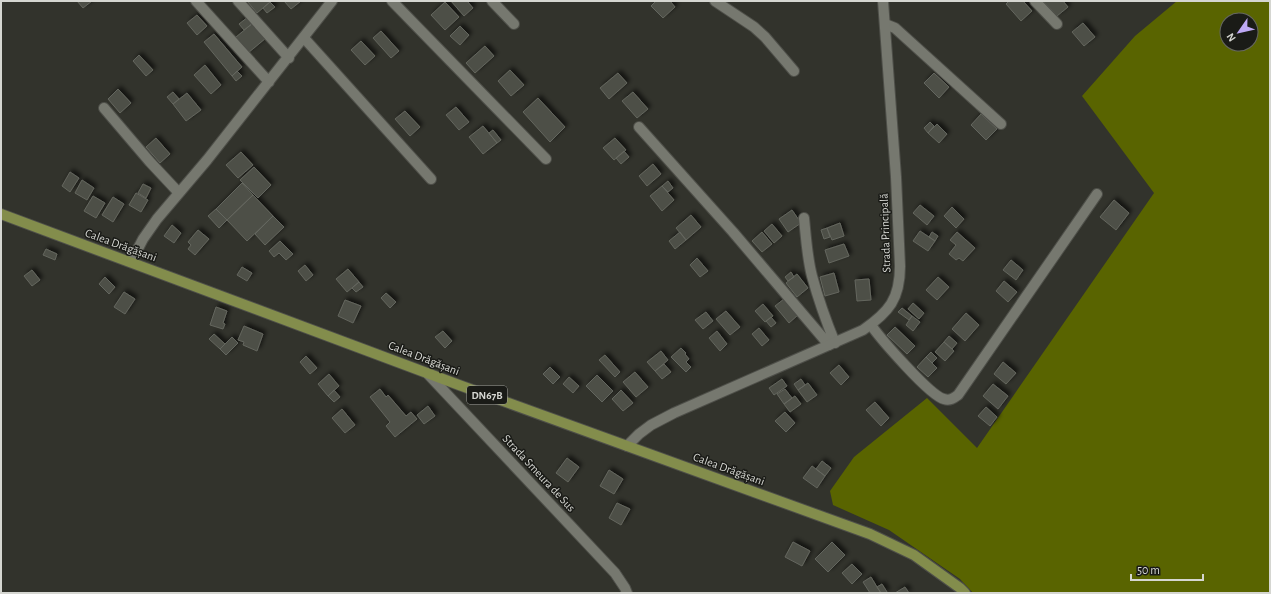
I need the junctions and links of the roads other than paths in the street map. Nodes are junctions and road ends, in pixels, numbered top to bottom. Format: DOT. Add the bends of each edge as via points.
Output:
graph roads {
  1 [pos="196,1"];
  2 [pos="238,1"];
  3 [pos="392,1"];
  4 [pos="492,1"];
  5 [pos="715,1"];
  6 [pos="883,1"];
  7 [pos="1035,1"];
  8 [pos="330,2"];
  9 [pos="514,24"];
  10 [pos="885,24"];
  11 [pos="1057,24"];
  12 [pos="304,38"];
  13 [pos="289,58"];
  14 [pos="794,71"];
  15 [pos="269,82"];
  16 [pos="104,108"];
  17 [pos="1001,124"];
  18 [pos="639,127"];
  19 [pos="546,160"];
  20 [pos="431,179"];
  21 [pos="179,193"];
  22 [pos="1097,194"];
  23 [pos="1,214"];
  24 [pos="804,218"];
  25 [pos="131,262"];
  26 [pos="871,325"];
  27 [pos="832,344"];
  28 [pos="427,373"];
  29 [pos="626,446"];
  30 [pos="627,593"];
  31 [pos="965,593"];
  1 -- 15 [label="street"];
  2 -- 13 [label="street"];
  3 -- 19 [label="street"];
  4 -- 9 [label="street"];
  5 -- 14 [label="street" via="754,27"];
  6 -- 10 [label="street, Strada Principală"];
  7 -- 11 [label="street"];
  8 -- 12 [label="street"];
  10 -- 17 [label="street" via="895,28"];
  10 -- 26 [label="street, Strada Principală" via="900,277 890,306"];
  12 -- 13 [label="street"];
  12 -- 20 [label="street"];
  13 -- 15 [label="street"];
  15 -- 21 [label="street"];
  16 -- 21 [label="street"];
  18 -- 27 [label="street"];
  21 -- 25 [label="street" via="143,239"];
  22 -- 26 [label="street" via="958,395 952,399 945,400 937,396"];
  23 -- 25 [label="main road, Calea Drăgășani / DN67B"];
  24 -- 27 [label="street" via="812,276"];
  25 -- 28 [label="main road, Calea Drăgășani / DN67B"];
  26 -- 27 [label="street, Strada Principală"];
  27 -- 29 [label="street, Strada Principală" via="674,413 651,425"];
  28 -- 29 [label="main road, Calea Drăgășani / DN67B"];
  28 -- 30 [label="street, Strada Smeura de Sus" via="615,573"];
  29 -- 31 [label="main road, Calea Drăgășani / DN67B" via="870,534 914,555"];
}
